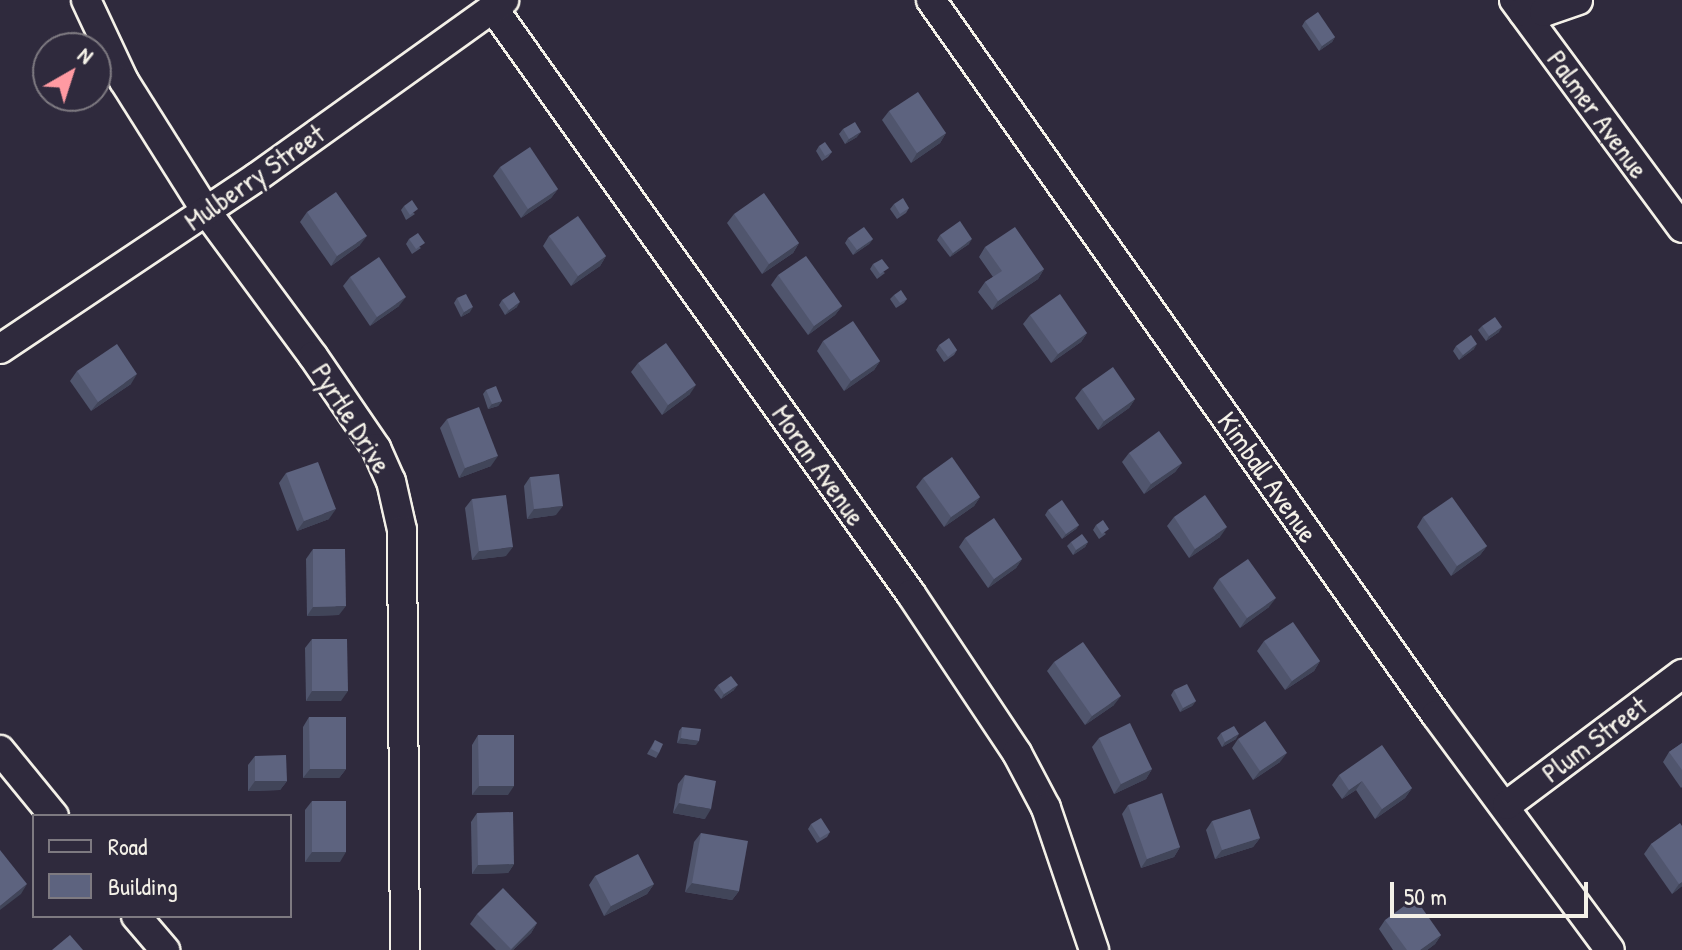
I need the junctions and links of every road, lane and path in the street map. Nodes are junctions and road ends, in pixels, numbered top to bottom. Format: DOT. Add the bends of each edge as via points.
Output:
graph roads {
  1 [pos="86,0"];
  2 [pos="931,0"];
  3 [pos="1578,0"];
  4 [pos="499,4"];
  5 [pos="1519,6"];
  6 [pos="206,211"];
  7 [pos="1682,228"];
  8 [pos="0,349"];
  9 [pos="1682,674"];
  10 [pos="0,750"];
  11 [pos="1507,805"];
  12 [pos="52,814"];
  13 [pos="138,918"];
  14 [pos="165,950"];
  15 [pos="405,950"];
  16 [pos="1094,950"];
  17 [pos="1610,950"];
  1 -- 6 [label="street, Pyrtle Drive" via="124,81"];
  2 -- 11 [label="street, Kimball Avenue" via="1436,715"];
  3 -- 5 [label="street" via="1544,12"];
  4 -- 6 [label="street, Mulberry Street"];
  4 -- 16 [label="street, Moran Avenue" via="1017,753 1056,833"];
  5 -- 7 [label="street, Palmer Avenue"];
  6 -- 8 [label="street, Mulberry Street"];
  6 -- 15 [label="street, Pyrtle Drive" via="376,448 391,481 400,515 404,576"];
  9 -- 11 [label="street, Plum Street"];
  10 -- 12 [label="street"];
  11 -- 17 [label="street, Kimball Avenue"];
  13 -- 14 [label="street"];
}
